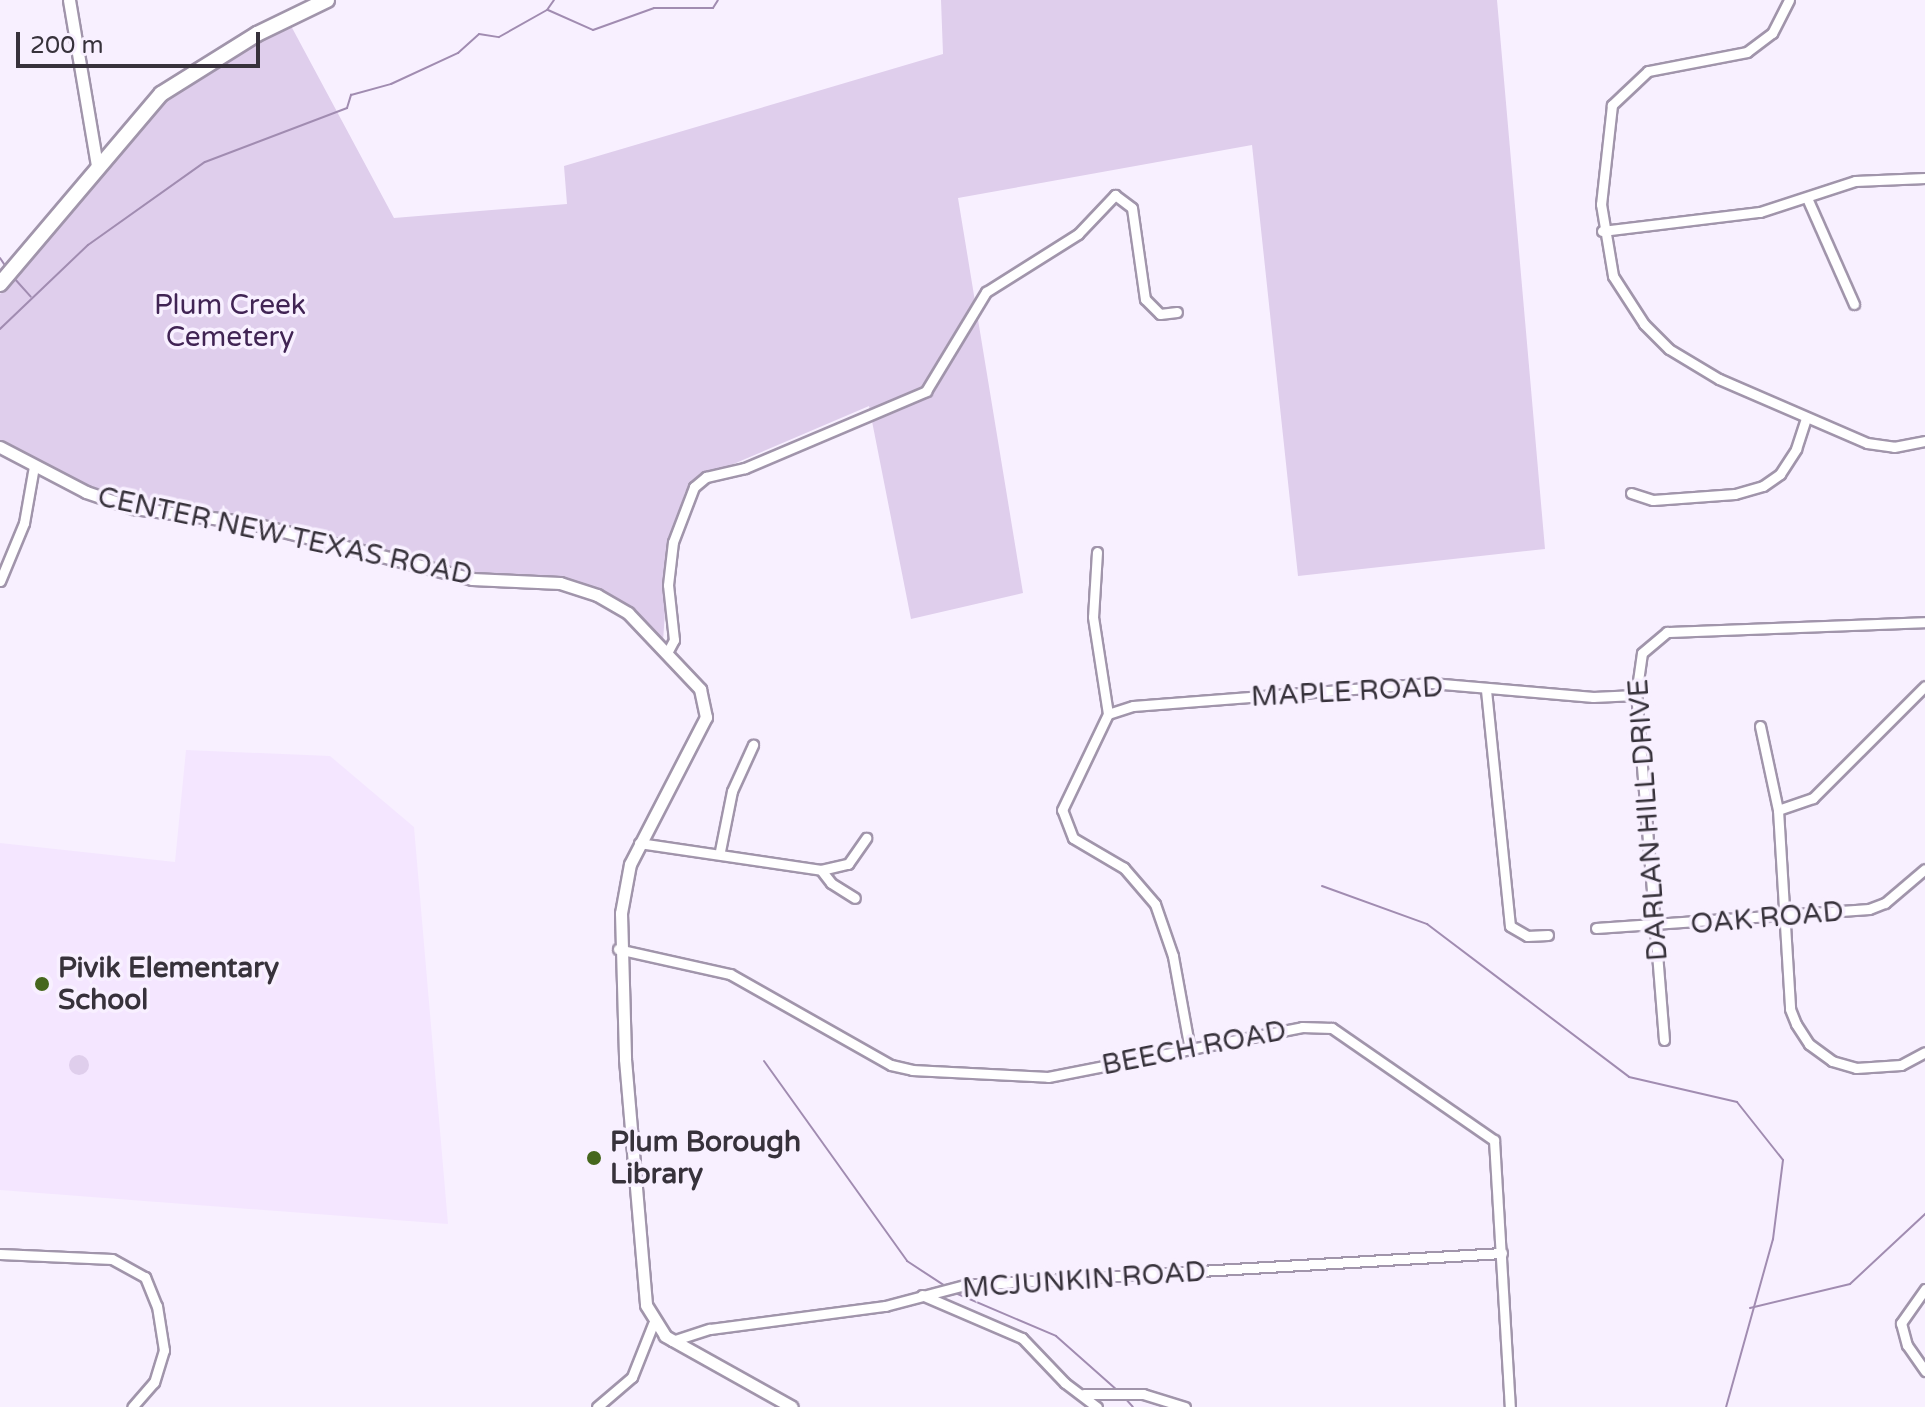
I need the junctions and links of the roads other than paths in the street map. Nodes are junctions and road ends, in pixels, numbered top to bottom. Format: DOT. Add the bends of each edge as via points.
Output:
graph roads {
  1 [pos="69,0"];
  2 [pos="327,0"];
  3 [pos="1789,0"];
  4 [pos="97,165"];
  5 [pos="1925,178"];
  6 [pos="1807,198"];
  7 [pos="1602,231"];
  8 [pos="0,284"];
  9 [pos="1854,304"];
  10 [pos="1177,312"];
  11 [pos="1806,418"];
  12 [pos="1925,441"];
  13 [pos="0,447"];
  14 [pos="34,466"];
  15 [pos="1631,493"];
  16 [pos="1097,552"];
  17 [pos="0,581"];
  18 [pos="1925,622"];
  19 [pos="667,653"];
  20 [pos="1925,686"];
  21 [pos="1486,690"];
  22 [pos="1636,695"];
  23 [pos="1108,714"];
  24 [pos="1760,726"];
  25 [pos="753,745"];
  26 [pos="1778,810"];
  27 [pos="866,838"];
  28 [pos="639,843"];
  29 [pos="720,851"];
  30 [pos="1925,869"];
  31 [pos="821,870"];
  32 [pos="855,898"];
  33 [pos="1784,916"];
  34 [pos="1655,927"];
  35 [pos="1596,928"];
  36 [pos="1548,935"];
  37 [pos="618,949"];
  38 [pos="1664,1040"];
  39 [pos="1190,1050"];
  40 [pos="1925,1052"];
  41 [pos="1502,1253"];
  42 [pos="0,1254"];
  43 [pos="1925,1289"];
  44 [pos="922,1295"];
  45 [pos="653,1324"];
  46 [pos="672,1341"];
  47 [pos="1925,1371"];
  48 [pos="1084,1394"];
  49 [pos="132,1407"];
  50 [pos="597,1407"];
  51 [pos="792,1407"];
  52 [pos="1097,1407"];
  53 [pos="1185,1407"];
  54 [pos="1510,1407"];
  1 -- 4 [label="street"];
  2 -- 4 [label="main road" via="278,22 171,88"];
  3 -- 7 [label="street" via="1772,33 1747,52 1648,71 1620,93 1606,126"];
  4 -- 8 [label="main road"];
  5 -- 6 [label="street" via="1855,181"];
  6 -- 7 [label="street" via="1760,212"];
  6 -- 9 [label="street"];
  7 -- 11 [label="street" via="1625,299 1669,349 1771,406"];
  10 -- 19 [label="street" via="1160,314 1145,299 1132,208 1115,195 1078,234 986,292 926,391 745,468 706,477 694,487 673,542 668,585 674,640"];
  11 -- 12 [label="street" via="1867,443 1894,447"];
  11 -- 15 [label="street" via="1796,449 1780,474 1763,486 1735,494 1653,500"];
  13 -- 14 [label="street, CENTER NEW TEXAS ROAD"];
  14 -- 17 [label="street" via="24,523"];
  14 -- 19 [label="street, CENTER NEW TEXAS ROAD" via="133,508 251,523 472,579 560,583 628,613"];
  16 -- 23 [label="street" via="1093,617"];
  18 -- 22 [label="street, DARLAN HILL DRIVE" via="1667,632 1642,653"];
  19 -- 28 [label="street, CENTER NEW TEXAS ROAD" via="700,689 706,717"];
  20 -- 26 [label="street" via="1813,798"];
  21 -- 22 [label="street, MAPLE ROAD"];
  21 -- 23 [label="street, MAPLE ROAD" via="1401,684 1133,706"];
  21 -- 36 [label="street" via="1510,926 1527,936"];
  22 -- 34 [label="street, DARLAN HILL DRIVE"];
  23 -- 39 [label="street" via="1062,810 1073,838 1124,868 1155,904 1173,956"];
  24 -- 26 [label="street"];
  25 -- 29 [label="street" via="732,791"];
  26 -- 33 [label="street"];
  27 -- 31 [label="street" via="848,864"];
  28 -- 29 [label="street" via="666,850"];
  28 -- 37 [label="street, CENTER NEW TEXAS ROAD" via="624,888"];
  29 -- 31 [label="street"];
  30 -- 33 [label="street, OAK ROAD" via="1885,903 1869,909"];
  31 -- 32 [label="street"];
  33 -- 34 [label="street, OAK ROAD"];
  33 -- 40 [label="street" via="1790,1009 1809,1044 1832,1061 1869,1070 1901,1065"];
  34 -- 35 [label="street, OAK ROAD"];
  34 -- 38 [label="street, DARLAN HILL DRIVE"];
  37 -- 39 [label="street, BEECH ROAD" via="705,966 757,985 898,1068 1048,1077"];
  37 -- 45 [label="street, CENTER NEW TEXAS ROAD" via="643,1277"];
  39 -- 41 [label="street, BEECH ROAD" via="1302,1027 1332,1028 1491,1134 1498,1154"];
  41 -- 44 [label="street, MCJUNKIN ROAD" via="965,1285"];
  41 -- 54 [label="street, BEECH ROAD"];
  42 -- 49 [label="street" via="112,1259 145,1277 157,1306 164,1350 154,1382"];
  43 -- 47 [label="street" via="1901,1323 1907,1345"];
  44 -- 46 [label="street, MCJUNKIN ROAD" via="846,1313 710,1329"];
  44 -- 48 [label="street" via="1022,1338 1065,1383"];
  45 -- 46 [label="street"];
  45 -- 50 [label="street" via="632,1377"];
  46 -- 51 [label="street"];
  48 -- 52 [label="street"];
  48 -- 53 [label="street" via="1143,1394"];
}
